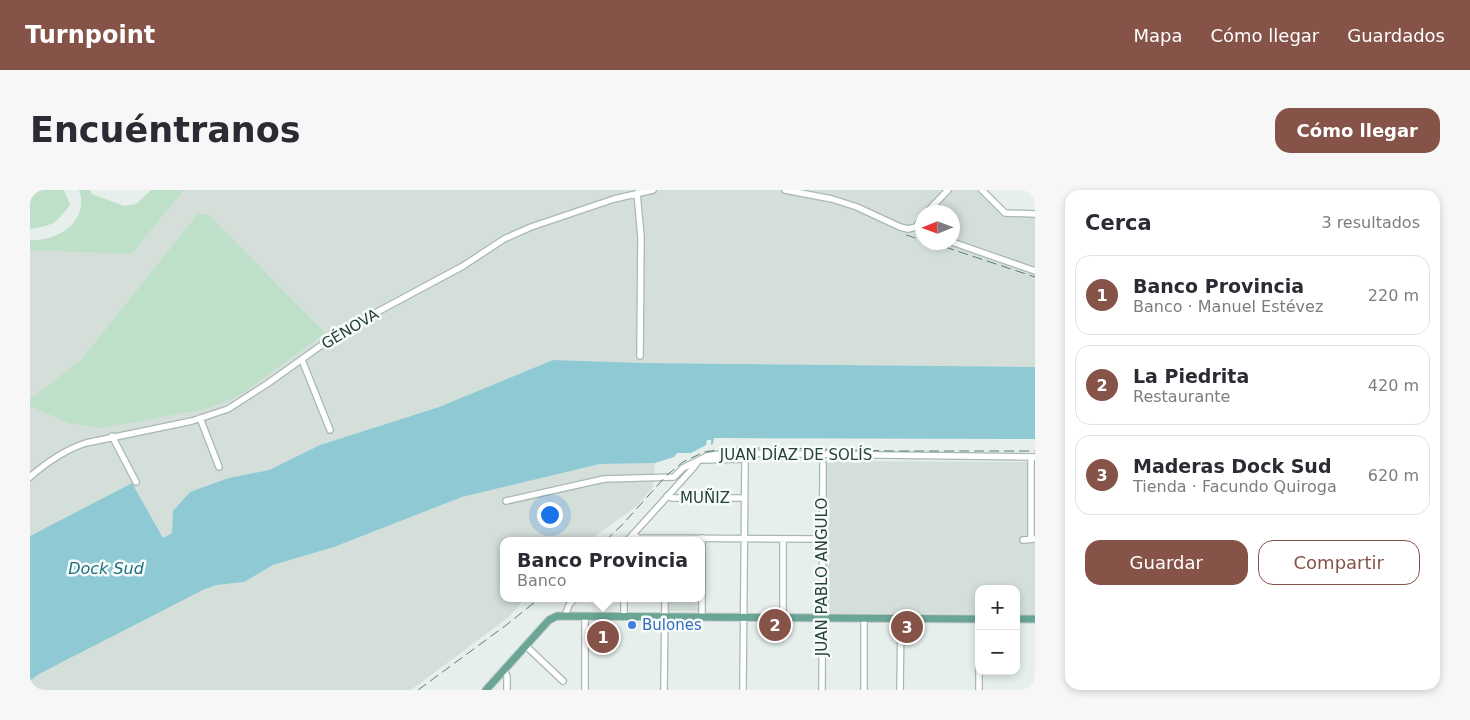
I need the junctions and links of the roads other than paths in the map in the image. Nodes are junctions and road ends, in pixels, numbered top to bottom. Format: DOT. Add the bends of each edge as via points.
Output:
graph roads {
  1 [pos="653,190"];
  2 [pos="785,190"];
  3 [pos="948,190"];
  4 [pos="982,190"];
  5 [pos="637,193"];
  6 [pos="934,205"];
  7 [pos="1035,214"];
  8 [pos="915,227"];
  9 [pos="960,245"];
  10 [pos="1035,270"];
  11 [pos="640,356"];
  12 [pos="302,360"];
  13 [pos="200,418"];
  14 [pos="330,430"];
  15 [pos="112,436"];
  16 [pos="1033,457"];
  17 [pos="700,460"];
  18 [pos="823,464"];
  19 [pos="219,467"];
  20 [pos="30,477"];
  21 [pos="136,482"];
  22 [pos="667,496"];
  23 [pos="744,498"];
  24 [pos="506,500"];
  25 [pos="633,534"];
  26 [pos="630,537"];
  27 [pos="637,537"];
  28 [pos="705,538"];
  29 [pos="744,538"];
  30 [pos="783,538"];
  31 [pos="823,539"];
  32 [pos="1033,539"];
  33 [pos="1023,540"];
  34 [pos="572,602"];
  35 [pos="624,602"];
  36 [pos="665,602"];
  37 [pos="702,602"];
  38 [pos="565,616"];
  39 [pos="585,616"];
  40 [pos="624,616"];
  41 [pos="664,617"];
  42 [pos="702,617"];
  43 [pos="743,617"];
  44 [pos="783,618"];
  45 [pos="822,618"];
  46 [pos="864,618"];
  47 [pos="901,619"];
  48 [pos="975,619"];
  49 [pos="1020,619"];
  50 [pos="1035,619"];
  51 [pos="526,646"];
  52 [pos="504,670"];
  53 [pos="979,675"];
  54 [pos="563,681"];
  55 [pos="486,690"];
  56 [pos="507,690"];
  57 [pos="585,690"];
  58 [pos="664,690"];
  59 [pos="743,690"];
  60 [pos="822,690"];
  61 [pos="864,690"];
  62 [pos="900,690"];
  63 [pos="979,690"];
  1 -- 5 [label="street, GÉNOVA"];
  2 -- 8 [label="street" via="832,198 900,227"];
  3 -- 6 [label="street"];
  4 -- 7 [label="street" via="1005,213"];
  5 -- 11 [label="street" via="641,237"];
  5 -- 12 [label="street, GÉNOVA" via="509,236 430,285 347,328"];
  9 -- 10 [label="street"];
  12 -- 13 [label="street, GÉNOVA" via="235,405"];
  12 -- 14 [label="street"];
  13 -- 15 [label="street, GÉNOVA"];
  13 -- 19 [label="street"];
  15 -- 20 [label="street, GÉNOVA" via="77,446 48,462"];
  15 -- 21 [label="street"];
  16 -- 17 [label="street, JUAN DÍAZ DE SOLÍS" via="734,453 707,456"];
  16 -- 32 [label="street"];
  17 -- 22 [label="street"];
  17 -- 23 [label="street" via="744,459"];
  17 -- 24 [label="street, JUAN DÍAZ DE SOLÍS" via="683,468 674,477 604,480"];
  18 -- 31 [label="street, JUAN PABLO ANGULO"];
  22 -- 23 [label="street, MUÑIZ"];
  22 -- 25 [label="street"];
  23 -- 29 [label="street"];
  25 -- 26 [label="street"];
  25 -- 27 [label="street"];
  28 -- 29 [label="street"];
  29 -- 30 [label="street"];
  29 -- 43 [label="street"];
  30 -- 31 [label="street"];
  30 -- 44 [label="street"];
  31 -- 45 [label="street, JUAN PABLO ANGULO"];
  32 -- 33 [label="street"];
  34 -- 38 [label="street"];
  35 -- 40 [label="street"];
  36 -- 41 [label="street"];
  37 -- 42 [label="street"];
  38 -- 39 [label="main road"];
  38 -- 51 [label="main road" via="549,620"];
  39 -- 40 [label="main road"];
  39 -- 57 [label="street"];
  40 -- 41 [label="main road"];
  41 -- 42 [label="main road"];
  41 -- 58 [label="street"];
  42 -- 43 [label="main road"];
  43 -- 44 [label="main road"];
  43 -- 59 [label="street"];
  44 -- 45 [label="main road"];
  45 -- 46 [label="main road"];
  45 -- 60 [label="street, JUAN PABLO ANGULO"];
  46 -- 47 [label="main road"];
  46 -- 61 [label="street"];
  47 -- 48 [label="main road"];
  47 -- 62 [label="street"];
  49 -- 50 [label="main road"];
  51 -- 52 [label="main road"];
  51 -- 54 [label="street"];
  52 -- 55 [label="main road"];
  52 -- 56 [label="street"];
  53 -- 63 [label="street"];
}
